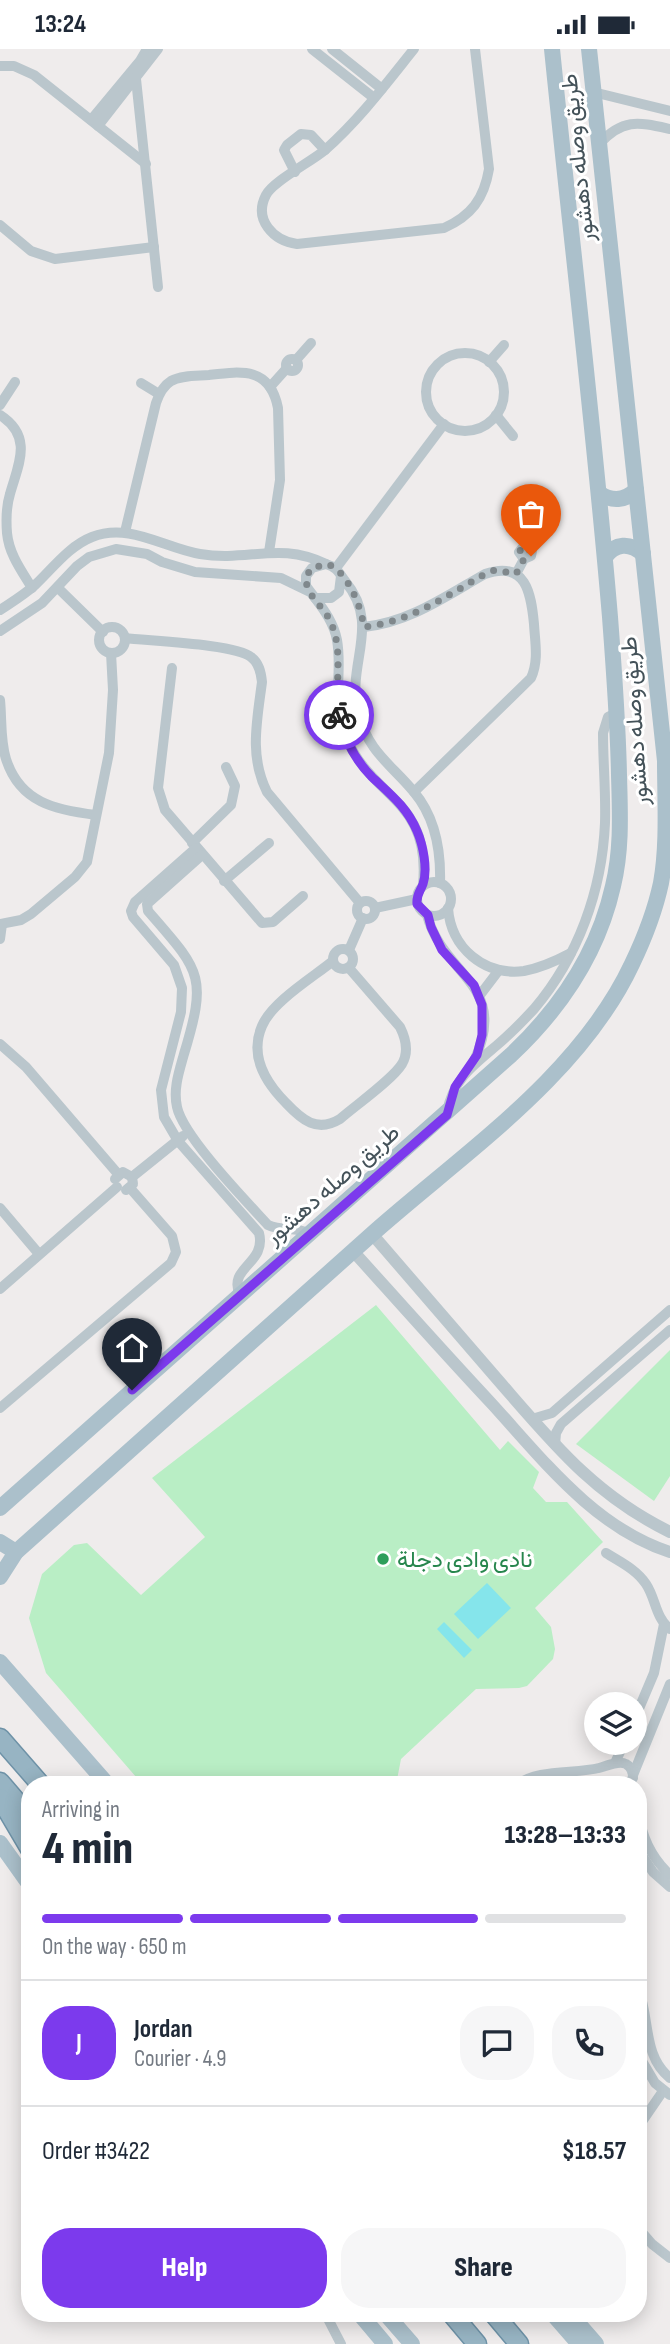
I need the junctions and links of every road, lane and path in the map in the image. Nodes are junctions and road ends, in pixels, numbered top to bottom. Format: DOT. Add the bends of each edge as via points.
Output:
graph roads {
  1 [pos="147,49"];
  2 [pos="158,49"];
  3 [pos="312,49"];
  4 [pos="332,49"];
  5 [pos="414,49"];
  6 [pos="475,49"];
  7 [pos="552,49"];
  8 [pos="589,49"];
  9 [pos="0,66"];
  10 [pos="136,79"];
  11 [pos="593,92"];
  12 [pos="378,94"];
  13 [pos="670,111"];
  14 [pos="94,123"];
  15 [pos="670,129"];
  16 [pos="599,144"];
  17 [pos="325,150"];
  18 [pos="146,164"];
  19 [pos="295,172"];
  20 [pos="0,225"];
  21 [pos="154,247"];
  22 [pos="158,287"];
  23 [pos="311,343"];
  24 [pos="504,345"];
  25 [pos="489,362"];
  26 [pos="15,382"];
  27 [pos="141,383"];
  28 [pos="270,387"];
  29 [pos="159,394"];
  30 [pos="0,405"];
  31 [pos="0,415"];
  32 [pos="496,415"];
  33 [pos="444,424"];
  34 [pos="513,436"];
  35 [pos="636,490"];
  36 [pos="599,493"];
  37 [pos="125,532"];
  38 [pos="537,533"];
  39 [pos="269,552"];
  40 [pos="643,554"];
  41 [pos="605,557"];
  42 [pos="335,569"];
  43 [pos="516,574"];
  44 [pos="32,588"];
  45 [pos="58,588"];
  46 [pos="312,594"];
  47 [pos="0,610"];
  48 [pos="364,627"];
  49 [pos="0,631"];
  50 [pos="103,632"];
  51 [pos="125,638"];
  52 [pos="111,653"];
  53 [pos="172,668"];
  54 [pos="0,700"];
  55 [pos="618,712"];
  56 [pos="226,767"];
  57 [pos="414,792"];
  58 [pos="96,815"];
  59 [pos="269,843"];
  60 [pos="197,849"];
  61 [pos="173,874"];
  62 [pos="224,881"];
  63 [pos="440,883"];
  64 [pos="423,885"];
  65 [pos="303,896"];
  66 [pos="416,899"];
  67 [pos="360,903"];
  68 [pos="375,908"];
  69 [pos="448,908"];
  70 [pos="428,915"];
  71 [pos="363,918"];
  72 [pos="1,924"];
  73 [pos="0,939"];
  74 [pos="349,950"];
  75 [pos="571,953"];
  76 [pos="333,961"];
  77 [pos="349,968"];
  78 [pos="499,970"];
  79 [pos="480,995"];
  80 [pos="0,1044"];
  81 [pos="169,1055"];
  82 [pos="183,1058"];
  83 [pos="472,1064"];
  84 [pos="447,1115"];
  85 [pos="188,1132"];
  86 [pos="178,1140"];
  87 [pos="118,1174"];
  88 [pos="131,1182"];
  89 [pos="117,1187"];
  90 [pos="0,1207"];
  91 [pos="264,1229"];
  92 [pos="309,1234"];
  93 [pos="372,1234"];
  94 [pos="353,1251"];
  95 [pos="40,1254"];
  96 [pos="0,1289"];
  97 [pos="240,1295"];
  98 [pos="668,1315"];
  99 [pos="452,1327"];
  100 [pos="670,1329"];
  101 [pos="435,1342"];
  102 [pos="0,1408"];
  103 [pos="533,1419"];
  104 [pos="555,1445"];
  105 [pos="0,1508"];
  106 [pos="670,1532"];
  107 [pos="0,1542"];
  108 [pos="16,1552"];
  109 [pos="670,1552"];
  110 [pos="606,1553"];
  111 [pos="0,1577"];
  112 [pos="667,1626"];
  113 [pos="0,1663"];
  114 [pos="670,1684"];
  115 [pos="646,1692"];
  116 [pos="0,1738"];
  117 [pos="618,1755"];
  118 [pos="613,1765"];
  119 [pos="33,1776"];
  120 [pos="100,1776"];
  121 [pos="533,1776"];
  122 [pos="609,1776"];
  123 [pos="631,1776"];
  124 [pos="634,1776"];
  125 [pos="0,1782"];
  126 [pos="0,1798"];
  127 [pos="21,1806"];
  128 [pos="21,1834"];
  129 [pos="0,1843"];
  130 [pos="647,1845"];
  131 [pos="647,1863"];
  132 [pos="21,1872"];
  133 [pos="670,1875"];
  134 [pos="670,1888"];
  135 [pos="647,2057"];
  136 [pos="647,2074"];
  137 [pos="670,2078"];
  138 [pos="667,2093"];
  139 [pos="647,2117"];
  140 [pos="647,2238"];
  141 [pos="670,2258"];
  142 [pos="330,2322"];
  143 [pos="366,2322"];
  144 [pos="393,2322"];
  145 [pos="459,2322"];
  146 [pos="501,2322"];
  147 [pos="560,2322"];
  148 [pos="577,2322"];
  149 [pos="380,2342"];
  150 [pos="341,2344"];
  151 [pos="412,2344"];
  152 [pos="477,2344"];
  153 [pos="519,2344"];
  154 [pos="579,2344"];
  155 [pos="596,2344"];
  1 -- 14 [label="street"];
  2 -- 10 [label="street"];
  3 -- 12 [label="street"];
  4 -- 12 [label="street"];
  5 -- 12 [label="street"];
  6 -- 19 [label="street" via="489,169 480,199 458,222 444,229 286,243 267,229 262,207 272,187"];
  7 -- 36 [label="main road, طريق وصله دهشور"];
  8 -- 11 [label="main road, طريق وصله دهشور"];
  9 -- 14 [label="street" via="34,75"];
  10 -- 14 [label="street"];
  10 -- 18 [label="street"];
  11 -- 13 [label="street"];
  11 -- 16 [label="main road, طريق وصله دهشور"];
  12 -- 17 [label="street"];
  14 -- 18 [label="street"];
  15 -- 16 [label="street" via="638,122 623,125"];
  16 -- 35 [label="main road, طريق وصله دهشور"];
  17 -- 19 [label="street"];
  17 -- 19 [label="street" via="311,135 301,134 284,151"];
  18 -- 21 [label="street"];
  20 -- 21 [label="street" via="31,251 55,259"];
  21 -- 22 [label="street"];
  23 -- 28 [label="street" via="296,360 289,360"];
  24 -- 25 [label="street"];
  25 -- 32 [label="street" via="503,386"];
  25 -- 33 [label="street" via="463,353 446,358 432,370 426,397 429,408"];
  26 -- 30 [label="street"];
  27 -- 29 [label="street"];
  28 -- 29 [label="street" via="262,379 240,372 181,377"];
  28 -- 39 [label="street" via="278,408 281,456"];
  29 -- 37 [label="street"];
  31 -- 44 [label="street" via="13,426 22,451 9,496 7,533 10,552"];
  32 -- 33 [label="street" via="471,430"];
  32 -- 34 [label="street"];
  33 -- 42 [label="street"];
  35 -- 36 [label="main road" via="618,500"];
  35 -- 40 [label="main road, طريق وصله دهشور"];
  36 -- 41 [label="main road, طريق وصله دهشور"];
  37 -- 39 [label="street" via="201,554"];
  37 -- 44 [label="street" via="80,542"];
  38 -- 43 [label="street" via="529,548 531,556"];
  39 -- 42 [label="street" via="300,553"];
  40 -- 41 [label="main road" via="623,545 612,548"];
  40 -- 93 [label="main road, طريق وصله دهشور" via="665,761 661,883 644,937 609,1006 567,1063"];
  41 -- 55 [label="main road, طريق وصله دهشور"];
  42 -- 46 [label="street" via="316,565 309,571 306,581"];
  42 -- 46 [label="street" via="341,587 335,596 326,600"];
  42 -- 48 [label="street" via="357,600"];
  43 -- 48 [label="street" via="495,570 415,614"];
  43 -- 57 [label="street" via="530,591 532,602 536,655 531,678"];
  44 -- 47 [label="street"];
  45 -- 46 [label="street" via="89,557 116,549 147,554 195,572 281,578"];
  45 -- 49 [label="street"];
  45 -- 50 [label="street"];
  46 -- 64 [label="street" via="336,638 337,702 344,734 360,762 411,817 423,850"];
  48 -- 57 [label="street" via="355,676 358,714 384,763"];
  50 -- 51 [label="street" via="118,629"];
  50 -- 52 [label="street" via="100,645"];
  51 -- 52 [label="street" via="123,647"];
  51 -- 67 [label="street" via="234,650 251,657 262,682 255,740 261,780"];
  52 -- 58 [label="street" via="109,753"];
  53 -- 60 [label="street" via="158,789 165,810"];
  54 -- 58 [label="street" via="5,758 24,790 56,809"];
  55 -- 75 [label="street" via="608,717 603,733 605,820 600,866 589,911"];
  55 -- 84 [label="main road, طريق وصله دهشور" via="621,832 613,886 596,939 573,984 537,1031"];
  56 -- 60 [label="street" via="235,786 232,805"];
  57 -- 63 [label="street" via="438,844"];
  58 -- 72 [label="street" via="90,853 81,870 31,915"];
  59 -- 62 [label="street"];
  60 -- 61 [label="street"];
  60 -- 62 [label="street"];
  61 -- 81 [label="street" via="133,904 131,911 179,976 183,1000"];
  61 -- 82 [label="street" via="146,907 186,956 196,979 198,1004"];
  62 -- 65 [label="street" via="266,924"];
  63 -- 64 [label="street"];
  63 -- 69 [label="street" via="450,892"];
  64 -- 66 [label="street"];
  66 -- 68 [label="street"];
  66 -- 70 [label="street"];
  67 -- 68 [label="street" via="368,900"];
  67 -- 71 [label="street" via="358,913"];
  68 -- 71 [label="street" via="371,918"];
  69 -- 70 [label="street" via="439,915"];
  69 -- 78 [label="street" via="458,943 476,960"];
  70 -- 79 [label="street" via="442,950"];
  71 -- 74 [label="street"];
  72 -- 73 [label="street"];
  74 -- 76 [label="street" via="337,951"];
  74 -- 77 [label="street" via="354,960"];
  75 -- 78 [label="street" via="523,971"];
  75 -- 83 [label="street" via="528,1015"];
  76 -- 77 [label="street" via="336,967"];
  76 -- 77 [label="street" via="276,1006 258,1039 259,1063 268,1085 299,1118 315,1126 340,1119 396,1071 406,1055 400,1027"];
  78 -- 79 [label="street"];
  79 -- 83 [label="street" via="482,1035"];
  80 -- 87 [label="street" via="26,1067"];
  81 -- 82 [label="street"];
  81 -- 86 [label="street" via="161,1104"];
  82 -- 85 [label="street" via="175,1091 178,1113"];
  83 -- 84 [label="street" via="455,1087"];
  84 -- 92 [label="main road, طريق وصله دهشور"];
  85 -- 86 [label="street"];
  85 -- 91 [label="street"];
  86 -- 88 [label="street"];
  86 -- 91 [label="street"];
  87 -- 88 [label="street" via="126,1172"];
  87 -- 89 [label="street"];
  88 -- 89 [label="street" via="123,1191"];
  88 -- 102 [label="street" via="172,1235 176,1252 171,1263"];
  89 -- 95 [label="street"];
  90 -- 95 [label="street"];
  91 -- 92 [label="street" via="301,1229"];
  91 -- 97 [label="street" via="259,1251 238,1277"];
  92 -- 97 [label="main road, طريق وصله دهشور"];
  93 -- 94 [label="main road, طريق وصله دهشور"];
  93 -- 99 [label="street"];
  94 -- 101 [label="street"];
  94 -- 108 [label="main road, طريق وصله دهشور"];
  95 -- 96 [label="street"];
  97 -- 105 [label="main road, طريق وصله دهشور"];
  98 -- 103 [label="street" via="552,1413"];
  99 -- 101 [label="street"];
  99 -- 103 [label="street"];
  100 -- 104 [label="street" via="561,1424"];
  101 -- 109 [label="street" via="584,1500 641,1540"];
  103 -- 104 [label="street"];
  104 -- 106 [label="street" via="605,1493"];
  107 -- 108 [label="main road"];
  108 -- 111 [label="main road, طريق وصله دهشور"];
  110 -- 112 [label="street" via="639,1576"];
  112 -- 115 [label="street"];
  113 -- 120 [label="main road"];
  114 -- 124 [label="street"];
  116 -- 119 [label="highway"];
  117 -- 118 [label="street"];
  118 -- 121 [label="street"];
  118 -- 122 [label="street"];
  118 -- 123 [label="street" via="629,1766"];
  125 -- 127 [label="highway"];
  126 -- 128 [label="highway"];
  129 -- 132 [label="main road"];
  130 -- 133 [label="street"];
  131 -- 134 [label="street"];
  135 -- 137 [label="street"];
  136 -- 138 [label="street"];
  138 -- 139 [label="street"];
  140 -- 141 [label="street"];
  142 -- 150 [label="street"];
  143 -- 149 [label="main road"];
  144 -- 151 [label="main road"];
  145 -- 152 [label="highway"];
  146 -- 153 [label="highway"];
  147 -- 154 [label="main road"];
  148 -- 155 [label="main road"];
}
